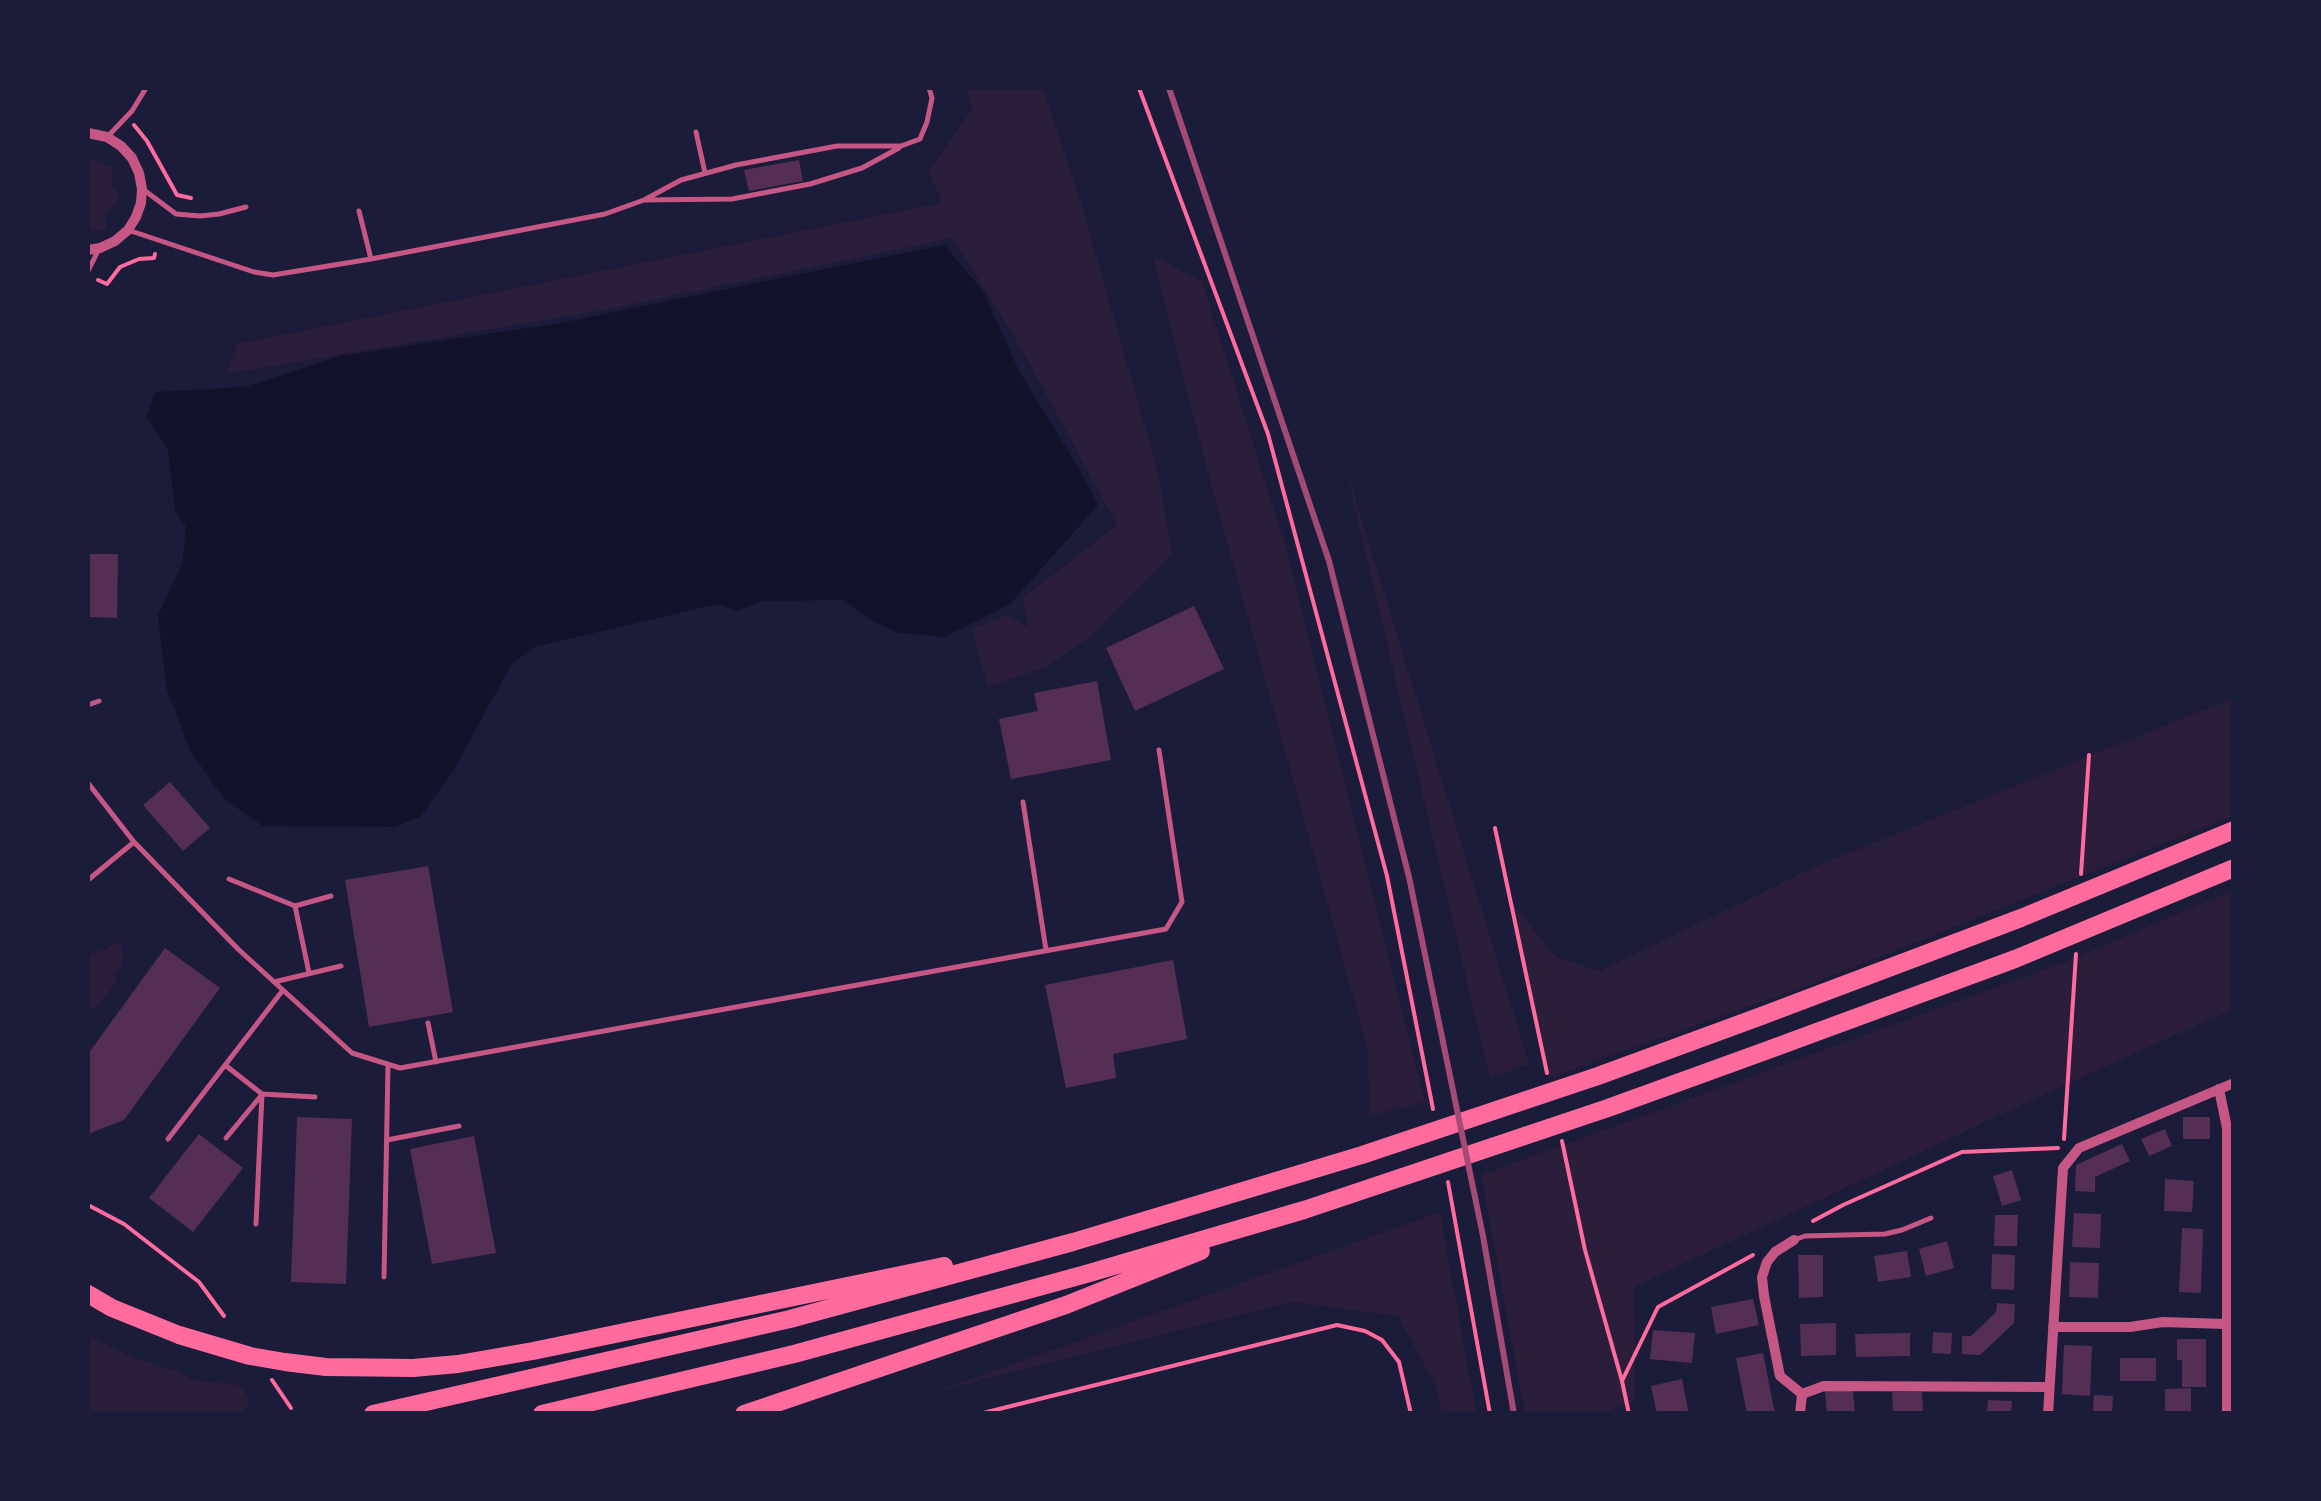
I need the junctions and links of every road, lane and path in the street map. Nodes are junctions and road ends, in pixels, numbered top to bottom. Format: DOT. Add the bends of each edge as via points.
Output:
graph roads {
  1 [pos="146,88"];
  2 [pos="929,88"];
  3 [pos="1139,88"];
  4 [pos="134,125"];
  5 [pos="696,132"];
  6 [pos="88,133"];
  7 [pos="107,137"];
  8 [pos="901,146"];
  9 [pos="705,173"];
  10 [pos="142,188"];
  11 [pos="191,198"];
  12 [pos="644,200"];
  13 [pos="246,207"];
  14 [pos="360,211"];
  15 [pos="128,230"];
  16 [pos="94,249"];
  17 [pos="156,250"];
  18 [pos="371,259"];
  19 [pos="88,271"];
  20 [pos="98,280"];
  21 [pos="99,701"];
  22 [pos="88,705"];
  23 [pos="1159,750"];
  24 [pos="2088,755"];
  25 [pos="88,783"];
  26 [pos="1023,802"];
  27 [pos="2234,830"];
  28 [pos="134,842"];
  29 [pos="2234,868"];
  30 [pos="2081,873"];
  31 [pos="88,880"];
  32 [pos="230,880"];
  33 [pos="330,896"];
  34 [pos="295,906"];
  35 [pos="1046,950"];
  36 [pos="2076,951"];
  37 [pos="341,966"];
  38 [pos="309,973"];
  39 [pos="274,982"];
  40 [pos="283,990"];
  41 [pos="428,1022"];
  42 [pos="436,1062"];
  43 [pos="388,1064"];
  44 [pos="225,1065"];
  45 [pos="2234,1083"];
  46 [pos="2219,1089"];
  47 [pos="262,1094"];
  48 [pos="315,1097"];
  49 [pos="1436,1125"];
  50 [pos="459,1126"];
  51 [pos="226,1138"];
  52 [pos="168,1139"];
  53 [pos="387,1140"];
  54 [pos="1448,1183"];
  55 [pos="2230,1200"];
  56 [pos="88,1205"];
  57 [pos="1304,1210"];
  58 [pos="1931,1218"];
  59 [pos="1809,1223"];
  60 [pos="256,1224"];
  61 [pos="1794,1240"];
  62 [pos="1073,1242"];
  63 [pos="1759,1251"];
  64 [pos="384,1276"];
  65 [pos="88,1294"];
  66 [pos="224,1316"];
  67 [pos="2226,1324"];
  68 [pos="2053,1327"];
  69 [pos="2230,1376"];
  70 [pos="272,1380"];
  71 [pos="1622,1381"];
  72 [pos="2050,1387"];
  73 [pos="1802,1394"];
  74 [pos="291,1408"];
  75 [pos="373,1414"];
  76 [pos="542,1414"];
  77 [pos="744,1414"];
  78 [pos="980,1414"];
  79 [pos="1411,1414"];
  80 [pos="1490,1414"];
  81 [pos="1800,1414"];
  82 [pos="2048,1414"];
  83 [pos="2227,1414"];
  1 -- 7 [label="lane"];
  2 -- 8 [label="lane" via="920,139"];
  3 -- 49 [label="path" via="1268,434 1387,876"];
  4 -- 11 [label="path" via="177,195"];
  5 -- 9 [label="lane"];
  6 -- 7 [label="street"];
  7 -- 10 [label="street" via="132,158"];
  8 -- 9 [label="lane" via="837,146"];
  8 -- 12 [label="lane" via="862,168 810,184 732,199"];
  9 -- 12 [label="lane"];
  10 -- 13 [label="lane" via="176,214"];
  10 -- 15 [label="street"];
  12 -- 18 [label="lane" via="606,214"];
  14 -- 18 [label="lane"];
  15 -- 16 [label="street"];
  15 -- 18 [label="lane" via="272,275"];
  16 -- 19 [label="lane"];
  17 -- 20 [label="path" via="154,258 120,267 107,284"];
  21 -- 22 [label="lane"];
  23 -- 35 [label="lane" via="1182,902 1166,928"];
  24 -- 30 [label="path"];
  25 -- 28 [label="lane"];
  26 -- 35 [label="lane"];
  27 -- 62 [label="highway" via="1598,1076"];
  28 -- 31 [label="lane"];
  28 -- 39 [label="lane"];
  29 -- 57 [label="highway" via="2015,959 1608,1108"];
  32 -- 34 [label="lane"];
  33 -- 34 [label="lane"];
  34 -- 38 [label="lane"];
  35 -- 42 [label="lane"];
  36 -- 59 [label="path" via="2064,1148 1962,1152"];
  37 -- 38 [label="lane"];
  38 -- 39 [label="lane"];
  39 -- 40 [label="lane"];
  40 -- 43 [label="lane" via="352,1053"];
  40 -- 44 [label="lane"];
  41 -- 42 [label="lane"];
  42 -- 43 [label="lane"];
  43 -- 53 [label="lane"];
  44 -- 47 [label="lane"];
  44 -- 52 [label="lane"];
  45 -- 46 [label="street"];
  46 -- 55 [label="street"];
  46 -- 68 [label="street" via="2079,1148 2062,1168"];
  47 -- 48 [label="lane"];
  47 -- 51 [label="lane"];
  47 -- 60 [label="lane"];
  50 -- 53 [label="lane"];
  53 -- 64 [label="lane"];
  54 -- 80 [label="path"];
  55 -- 67 [label="street"];
  56 -- 66 [label="path" via="199,1282"];
  57 -- 76 [label="highway" via="794,1354"];
  57 -- 77 [label="highway" via="1066,1305"];
  58 -- 61 [label="lane" via="1885,1234"];
  61 -- 73 [label="street" via="1767,1262 1762,1277 1780,1376"];
  62 -- 65 [label="highway" via="533,1351 413,1368 326,1367 250,1356 178,1335"];
  62 -- 75 [label="highway" via="790,1319"];
  63 -- 71 [label="path" via="1658,1307"];
  67 -- 68 [label="street"];
  67 -- 69 [label="street"];
  68 -- 72 [label="street"];
  69 -- 83 [label="street"];
  70 -- 74 [label="path"];
  72 -- 73 [label="street" via="1824,1386"];
  72 -- 82 [label="street"];
  73 -- 81 [label="street"];
  78 -- 79 [label="path" via="1337,1325 1382,1340 1398,1362"];
}
